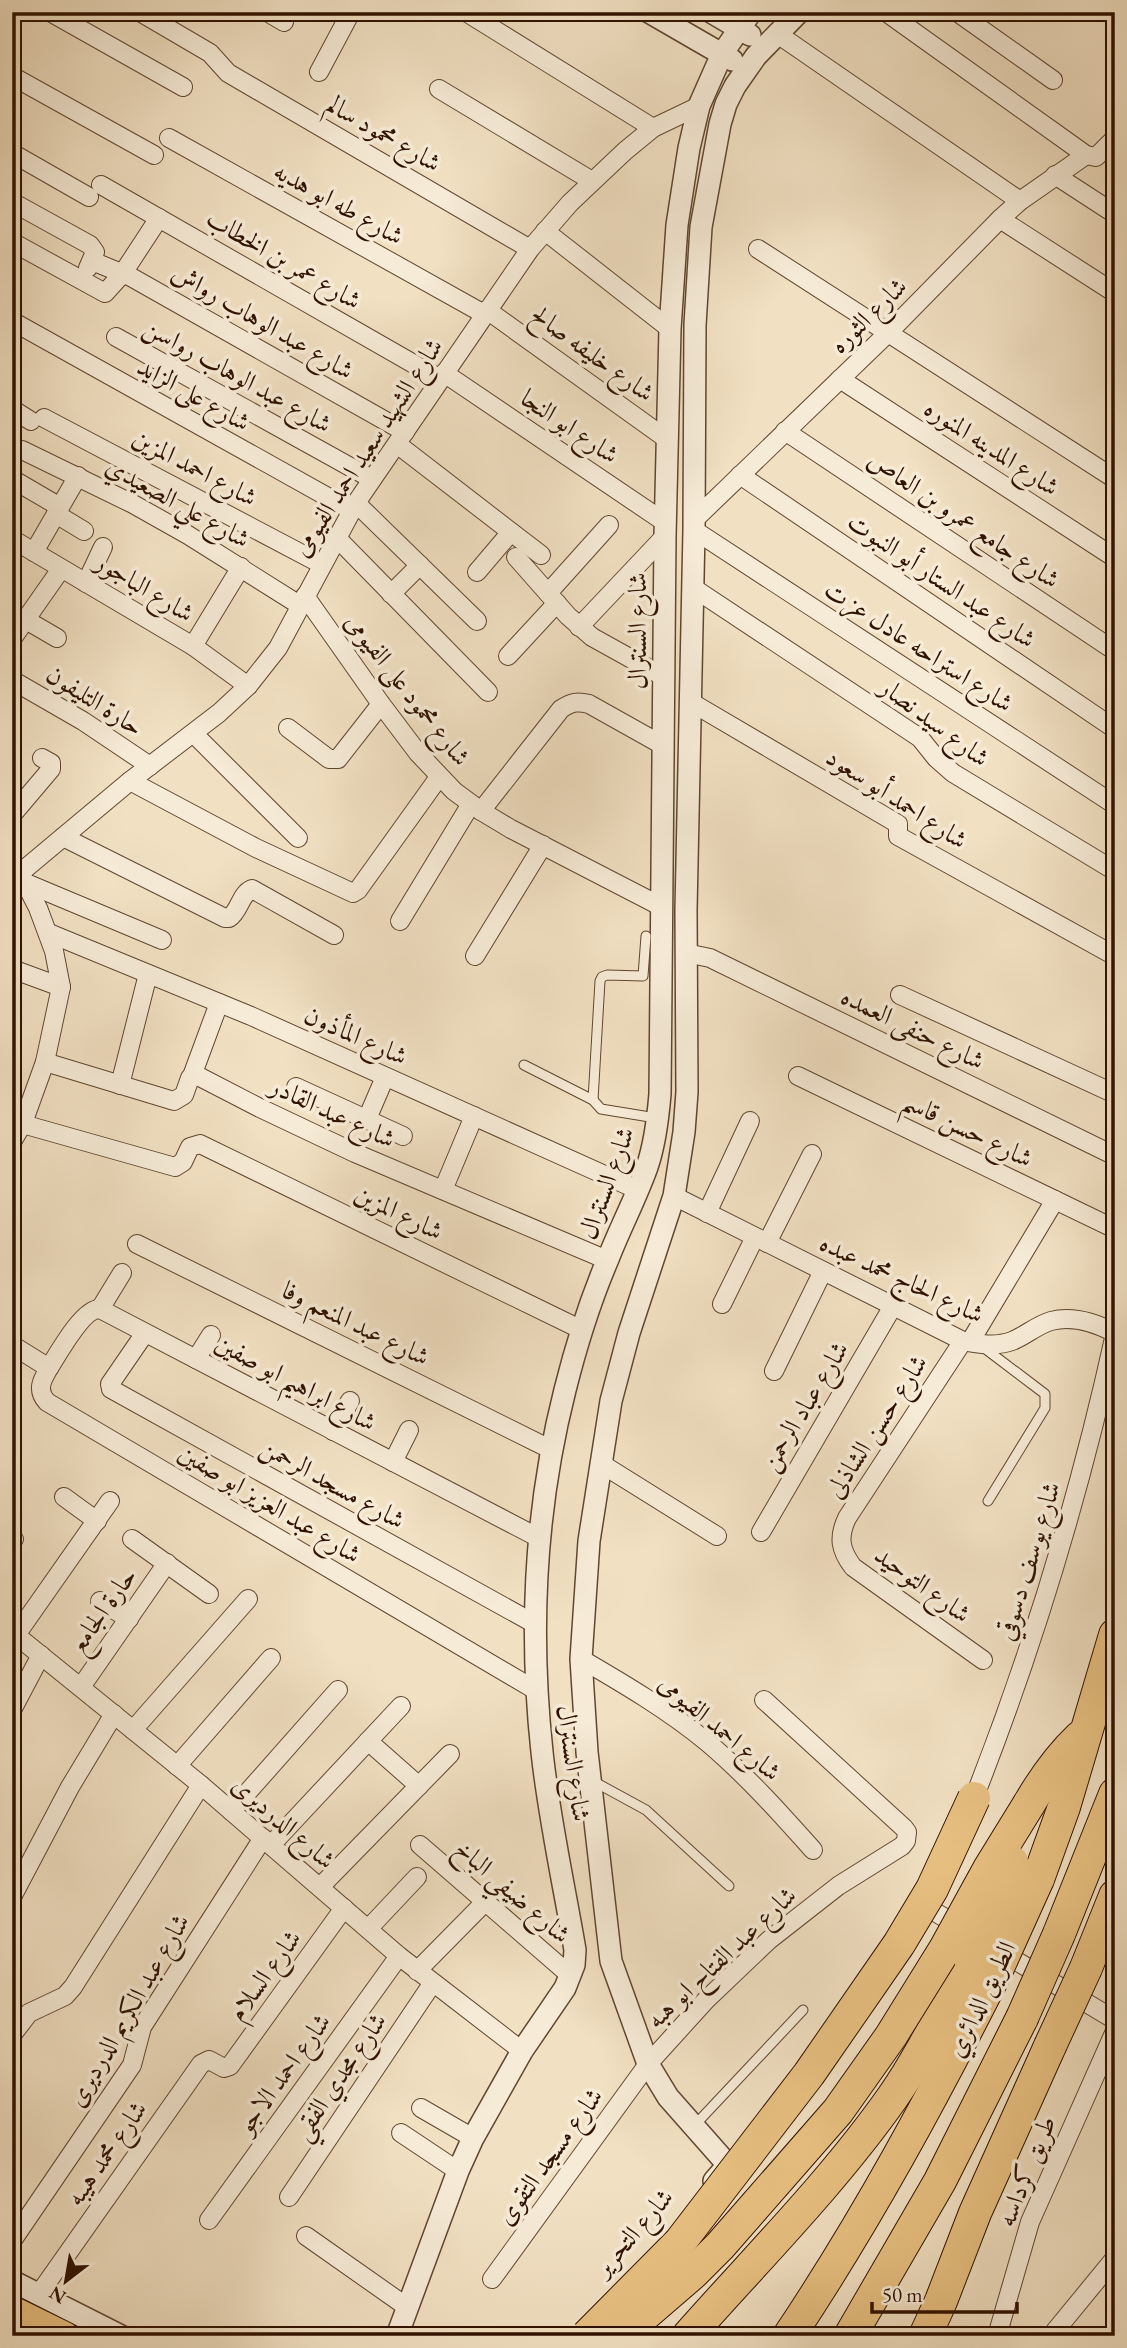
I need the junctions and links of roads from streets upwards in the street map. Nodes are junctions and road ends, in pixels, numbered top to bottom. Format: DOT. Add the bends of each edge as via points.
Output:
graph roads {
  1 [pos="50,12"];
  2 [pos="140,12"];
  3 [pos="267,12"];
  4 [pos="351,12"];
  5 [pos="466,12"];
  6 [pos="649,12"];
  7 [pos="711,12"];
  8 [pos="799,12"];
  9 [pos="886,12"];
  10 [pos="957,12"];
  11 [pos="745,20"];
  12 [pos="284,22"];
  13 [pos="773,40"];
  14 [pos="722,54"];
  15 [pos="746,68"];
  16 [pos="319,72"];
  17 [pos="12,76"];
  18 [pos="1053,80"];
  19 [pos="183,87"];
  20 [pos="439,89"];
  21 [pos="699,106"];
  22 [pos="653,128"];
  23 [pos="169,138"];
  24 [pos="1115,138"];
  25 [pos="12,153"];
  26 [pos="154,155"];
  27 [pos="1086,155"];
  28 [pos="1055,175"];
  29 [pos="592,181"];
  30 [pos="1020,201"];
  31 [pos="12,202"];
  32 [pos="1115,214"];
  33 [pos="159,218"];
  34 [pos="1000,219"];
  35 [pos="545,231"];
  36 [pos="12,242"];
  37 [pos="530,249"];
  38 [pos="758,249"];
  39 [pos="92,261"];
  40 [pos="122,273"];
  41 [pos="81,280"];
  42 [pos="1115,293"];
  43 [pos="485,312"];
  44 [pos="12,321"];
  45 [pos="670,328"];
  46 [pos="888,333"];
  47 [pos="116,337"];
  48 [pos="442,376"];
  49 [pos="840,379"];
  50 [pos="12,409"];
  51 [pos="785,431"];
  52 [pos="401,438"];
  53 [pos="668,440"];
  54 [pos="18,454"];
  55 [pos="740,475"];
  56 [pos="78,476"];
  57 [pos="12,479"];
  58 [pos="372,479"];
  59 [pos="1115,479"];
  60 [pos="354,507"];
  61 [pos="58,510"];
  62 [pos="610,525"];
  63 [pos="694,525"];
  64 [pos="666,529"];
  65 [pos="84,531"];
  66 [pos="511,531"];
  67 [pos="336,537"];
  68 [pos="12,539"];
  69 [pos="103,547"];
  70 [pos="34,552"];
  71 [pos="541,555"];
  72 [pos="516,557"];
  73 [pos="1115,558"];
  74 [pos="321,564"];
  75 [pos="419,565"];
  76 [pos="241,568"];
  77 [pos="61,569"];
  78 [pos="477,572"];
  79 [pos="86,583"];
  80 [pos="692,587"];
  81 [pos="391,594"];
  82 [pos="552,598"];
  83 [pos="303,601"];
  84 [pos="26,620"];
  85 [pos="477,621"];
  86 [pos="579,627"];
  87 [pos="57,638"];
  88 [pos="12,639"];
  89 [pos="193,646"];
  90 [pos="1115,651"];
  91 [pos="508,656"];
  92 [pos="664,677"];
  93 [pos="12,680"];
  94 [pos="248,686"];
  95 [pos="488,692"];
  96 [pos="689,701"];
  97 [pos="381,704"];
  98 [pos="288,728"];
  99 [pos="1115,729"];
  100 [pos="194,734"];
  101 [pos="664,746"];
  102 [pos="42,758"];
  103 [pos="150,766"];
  104 [pos="439,777"];
  105 [pos="130,781"];
  106 [pos="1115,805"];
  107 [pos="476,807"];
  108 [pos="12,815"];
  109 [pos="63,837"];
  110 [pos="298,838"];
  111 [pos="542,845"];
  112 [pos="1115,872"];
  113 [pos="19,875"];
  114 [pos="662,907"];
  115 [pos="400,921"];
  116 [pos="48,933"];
  117 [pos="334,935"];
  118 [pos="162,940"];
  119 [pos="686,953"];
  120 [pos="475,956"];
  121 [pos="1115,956"];
  122 [pos="12,969"];
  123 [pos="148,974"];
  124 [pos="61,987"];
  125 [pos="900,995"];
  126 [pos="219,1003"];
  127 [pos="45,1062"];
  128 [pos="192,1076"];
  129 [pos="798,1076"];
  130 [pos="385,1077"];
  131 [pos="120,1085"];
  132 [pos="296,1087"];
  133 [pos="1115,1094"];
  134 [pos="474,1116"];
  135 [pos="366,1119"];
  136 [pos="750,1121"];
  137 [pos="18,1122"];
  138 [pos="403,1136"];
  139 [pos="12,1142"];
  140 [pos="812,1154"];
  141 [pos="1115,1156"];
  142 [pos="649,1164"];
  143 [pos="679,1172"];
  144 [pos="443,1190"];
  145 [pos="638,1190"];
  146 [pos="674,1196"];
  147 [pos="1055,1200"];
  148 [pos="707,1213"];
  149 [pos="1115,1229"];
  150 [pos="761,1240"];
  151 [pos="137,1244"];
  152 [pos="607,1260"];
  153 [pos="823,1271"];
  154 [pos="122,1273"];
  155 [pos="722,1304"];
  156 [pos="893,1307"];
  157 [pos="100,1309"];
  158 [pos="582,1330"];
  159 [pos="145,1333"];
  160 [pos="1115,1334"];
  161 [pos="211,1335"];
  162 [pos="970,1342"];
  163 [pos="12,1345"];
  164 [pos="195,1359"];
  165 [pos="49,1368"];
  166 [pos="774,1371"];
  167 [pos="350,1401"];
  168 [pos="409,1430"];
  169 [pos="333,1431"];
  170 [pos="552,1450"];
  171 [pos="393,1462"];
  172 [pos="600,1463"];
  173 [pos="64,1497"];
  174 [pos="110,1501"];
  175 [pos="97,1521"];
  176 [pos="761,1532"];
  177 [pos="716,1536"];
  178 [pos="539,1538"];
  179 [pos="132,1539"];
  180 [pos="841,1543"];
  181 [pos="167,1563"];
  182 [pos="209,1594"];
  183 [pos="248,1599"];
  184 [pos="100,1601"];
  185 [pos="129,1619"];
  186 [pos="535,1624"];
  187 [pos="14,1634"];
  188 [pos="1115,1635"];
  189 [pos="41,1655"];
  190 [pos="271,1658"];
  191 [pos="581,1659"];
  192 [pos="983,1660"];
  193 [pos="18,1683"];
  194 [pos="81,1687"];
  195 [pos="338,1690"];
  196 [pos="537,1691"];
  197 [pos="764,1700"];
  198 [pos="401,1706"];
  199 [pos="12,1710"];
  200 [pos="114,1714"];
  201 [pos="133,1730"];
  202 [pos="1084,1733"];
  203 [pos="368,1741"];
  204 [pos="450,1755"];
  205 [pos="177,1766"];
  206 [pos="201,1785"];
  207 [pos="419,1786"];
  208 [pos="1115,1794"];
  209 [pos="974,1798"];
  210 [pos="1029,1804"];
  211 [pos="231,1811"];
  212 [pos="267,1842"];
  213 [pos="420,1845"];
  214 [pos="813,1850"];
  215 [pos="417,1877"];
  216 [pos="320,1887"];
  217 [pos="1115,1896"];
  218 [pos="12,1897"];
  219 [pos="485,1902"];
  220 [pos="344,1908"];
  221 [pos="368,1929"];
  222 [pos="399,1956"];
  223 [pos="611,1961"];
  224 [pos="983,1966"];
  225 [pos="573,1970"];
  226 [pos="417,1971"];
  227 [pos="432,1984"];
  228 [pos="1115,2020"];
  229 [pos="1115,2031"];
  230 [pos="12,2035"];
  231 [pos="522,2052"];
  232 [pos="648,2064"];
  233 [pos="224,2068"];
  234 [pos="421,2108"];
  235 [pos="401,2133"];
  236 [pos="473,2138"];
  237 [pos="728,2165"];
  238 [pos="458,2171"];
  239 [pos="289,2197"];
  240 [pos="209,2220"];
  241 [pos="306,2236"];
  242 [pos="12,2241"];
  243 [pos="1115,2258"];
  244 [pos="492,2279"];
  245 [pos="12,2281"];
  246 [pos="39,2294"];
  247 [pos="941,2301"];
  248 [pos="407,2306"];
  249 [pos="12,2310"];
  250 [pos="12,2322"];
  251 [pos="40,2336"];
  252 [pos="65,2336"];
  253 [pos="121,2336"];
  254 [pos="397,2336"];
  255 [pos="580,2336"];
  256 [pos="587,2336"];
  257 [pos="620,2336"];
  258 [pos="688,2336"];
  259 [pos="789,2336"];
  260 [pos="850,2336"];
  261 [pos="925,2336"];
  262 [pos="937,2336"];
  263 [pos="997,2336"];
  264 [pos="1051,2336"];
  1 -- 19 [label="street"];
  2 -- 37 [label="street, شارع محمود سالم" via="203,48 228,73"];
  3 -- 12 [label="street"];
  4 -- 16 [label="street"];
  5 -- 22 [label="street"];
  6 -- 14 [label="street"];
  7 -- 11 [label="street"];
  8 -- 13 [label="street, شارع السنترال"];
  9 -- 27 [label="street"];
  10 -- 18 [label="street"];
  11 -- 13 [label="street"];
  11 -- 14 [label="street, شارع السنترال"];
  13 -- 15 [label="street, شارع السنترال"];
  13 -- 30 [label="street"];
  14 -- 15 [label="street"];
  14 -- 21 [label="street, شارع السنترال"];
  15 -- 63 [label="street, شارع السنترال" via="720,124 701,227 695,325"];
  17 -- 26 [label="street"];
  20 -- 29 [label="street"];
  21 -- 22 [label="street, شارع الشهيد سعيد احمد الفيومى"];
  21 -- 45 [label="street, شارع السنترال" via="677,225"];
  22 -- 29 [label="street, شارع الشهيد سعيد احمد الفيومى"];
  23 -- 43 [label="street, شارع طه ابو هديه"];
  24 -- 27 [label="street, شارع الثوره" via="1096,157"];
  25 -- 33 [label="street, شارع عمر بن الخطاب"];
  27 -- 28 [label="street, شارع الثوره"];
  28 -- 30 [label="street, شارع الثوره"];
  28 -- 32 [label="street"];
  29 -- 35 [label="street, شارع الشهيد سعيد احمد الفيومى"];
  30 -- 34 [label="street, شارع الثوره"];
  31 -- 39 [label="street" via="90,245 95,252"];
  33 -- 40 [label="street"];
  33 -- 48 [label="street, شارع عمر بن الخطاب"];
  34 -- 42 [label="street"];
  34 -- 46 [label="street, شارع الثوره"];
  35 -- 37 [label="street, شارع الشهيد سعيد احمد الفيومى"];
  35 -- 45 [label="street"];
  36 -- 41 [label="street"];
  37 -- 43 [label="street, شارع الشهيد سعيد احمد الفيومى"];
  38 -- 46 [label="street"];
  39 -- 40 [label="street, شارع عبد الوهاب رواش"];
  39 -- 41 [label="street"];
  40 -- 41 [label="street" via="102,292"];
  40 -- 52 [label="street, شارع عبد الوهاب رواش"];
  43 -- 48 [label="street, شارع الشهيد سعيد احمد الفيومى"];
  43 -- 53 [label="street, شارع خليفه صالح"];
  44 -- 60 [label="street, شارع على الزايد"];
  45 -- 53 [label="street, شارع السنترال"];
  46 -- 49 [label="street, شارع الثوره"];
  46 -- 59 [label="street"];
  47 -- 58 [label="street, شارع عبد الوهاب رواسن"];
  48 -- 52 [label="street, شارع الشهيد سعيد احمد الفيومى"];
  48 -- 64 [label="street, شارع ابو النجا"];
  49 -- 51 [label="street, شارع الثوره"];
  49 -- 73 [label="street, شارع المدينه المنوره"];
  50 -- 74 [label="street, شارع احمد المزين"];
  51 -- 55 [label="street, شارع الثوره"];
  51 -- 90 [label="street, شارع جامع عمرو بن العاص"];
  52 -- 58 [label="street, شارع الشهيد سعيد احمد الفيومى"];
  52 -- 66 [label="street, شارع عبد الوهاب رواش"];
  53 -- 64 [label="street, شارع السنترال"];
  54 -- 56 [label="street, شارع علي الصعيدي"];
  55 -- 63 [label="street, شارع الثوره"];
  55 -- 99 [label="street, شارع عبد الستار أبو النبوت"];
  56 -- 61 [label="street"];
  56 -- 76 [label="street, شارع علي الصعيدي"];
  57 -- 61 [label="street"];
  58 -- 60 [label="street, شارع الشهيد سعيد احمد الفيومى"];
  60 -- 67 [label="street, شارع الشهيد سعيد احمد الفيومى"];
  60 -- 75 [label="street, شارع على الزايد"];
  61 -- 65 [label="street"];
  61 -- 70 [label="street"];
  62 -- 82 [label="street"];
  63 -- 80 [label="street, شارع السنترال"];
  63 -- 106 [label="street, شارع استراحه عادل عزت"];
  64 -- 86 [label="street"];
  64 -- 92 [label="street, شارع السنترال"];
  66 -- 71 [label="street, شارع عبد الوهاب رواش"];
  66 -- 78 [label="street"];
  67 -- 74 [label="street, شارع الشهيد سعيد احمد الفيومى"];
  67 -- 81 [label="street"];
  68 -- 70 [label="street, شارع الباجور"];
  69 -- 79 [label="street"];
  70 -- 77 [label="street, شارع الباجور"];
  72 -- 82 [label="street"];
  74 -- 83 [label="street, شارع الشهيد سعيد احمد الفيومى"];
  75 -- 81 [label="street"];
  75 -- 85 [label="street, شارع على الزايد"];
  76 -- 83 [label="street, شارع علي الصعيدي"];
  76 -- 89 [label="street"];
  77 -- 79 [label="street, شارع الباجور"];
  77 -- 84 [label="street"];
  79 -- 89 [label="street, شارع الباجور"];
  80 -- 96 [label="street, شارع السنترال"];
  80 -- 112 [label="street, شارع سيد نصار" via="920,738 953,773"];
  81 -- 95 [label="street"];
  82 -- 86 [label="street"];
  82 -- 91 [label="street"];
  83 -- 94 [label="street, شارع الشهيد سعيد احمد الفيومى" via="278,648"];
  83 -- 97 [label="street, شارع محمود على الفيومى"];
  84 -- 87 [label="street"];
  84 -- 88 [label="street"];
  86 -- 92 [label="street"];
  89 -- 94 [label="street, شارع الباجور"];
  92 -- 101 [label="street, شارع السنترال"];
  93 -- 103 [label="street, حارة التليفون"];
  94 -- 100 [label="street, شارع الشهيد سعيد احمد الفيومى"];
  96 -- 119 [label="street, شارع السنترال"];
  96 -- 121 [label="street, شارع احمد أبو سعود" via="898,824 898,836"];
  97 -- 98 [label="street" via="338,759 329,759"];
  97 -- 104 [label="street, شارع محمود على الفيومى"];
  100 -- 103 [label="street, شارع الشهيد سعيد احمد الفيومى"];
  100 -- 110 [label="street"];
  101 -- 107 [label="street" via="589,704 570,703"];
  101 -- 114 [label="street, شارع السنترال"];
  102 -- 108 [label="street" via="51,763 51,769"];
  103 -- 105 [label="street, شارع الشهيد سعيد احمد الفيومى"];
  104 -- 105 [label="street" via="353,893"];
  104 -- 107 [label="street, شارع محمود على الفيومى"];
  105 -- 109 [label="street, شارع الشهيد سعيد احمد الفيومى"];
  107 -- 111 [label="street, شارع محمود على الفيومى"];
  107 -- 115 [label="street"];
  109 -- 113 [label="street, شارع الشهيد سعيد احمد الفيومى"];
  109 -- 117 [label="street" via="225,918 234,914 245,892 252,889"];
  111 -- 114 [label="street, شارع محمود على الفيومى"];
  111 -- 120 [label="street"];
  113 -- 116 [label="street"];
  113 -- 118 [label="street"];
  114 -- 142 [label="street, شارع السنترال" via="658,1119"];
  116 -- 123 [label="street, شارع المأذون"];
  116 -- 124 [label="street"];
  119 -- 141 [label="street, شارع حنفى العمده" via="710,958"];
  119 -- 143 [label="street, شارع السنترال" via="687,1092"];
  122 -- 124 [label="street"];
  123 -- 126 [label="street, شارع المأذون"];
  123 -- 131 [label="street"];
  124 -- 127 [label="street"];
  125 -- 133 [label="street"];
  126 -- 128 [label="street"];
  126 -- 130 [label="street, شارع المأذون"];
  127 -- 131 [label="street"];
  127 -- 137 [label="street"];
  128 -- 131 [label="street" via="184,1095 174,1101"];
  128 -- 144 [label="street, شارع عبد القادر"];
  129 -- 147 [label="street, شارع حسن قاسم"];
  130 -- 134 [label="street, شارع المأذون"];
  130 -- 135 [label="street"];
  132 -- 135 [label="street"];
  134 -- 144 [label="street"];
  134 -- 145 [label="street, شارع المأذون"];
  135 -- 138 [label="street"];
  136 -- 148 [label="street"];
  137 -- 139 [label="street"];
  137 -- 158 [label="street, شارع المزين" via="175,1167 193,1144 200,1144"];
  140 -- 150 [label="street"];
  142 -- 143 [label="street"];
  142 -- 145 [label="street, شارع السنترال"];
  143 -- 146 [label="street, شارع السنترال"];
  144 -- 152 [label="street, شارع عبد القادر"];
  145 -- 152 [label="street, شارع السنترال"];
  146 -- 148 [label="street, شارع الحاج محمد عبده"];
  146 -- 172 [label="street, شارع السنترال" via="629,1333"];
  147 -- 149 [label="street, شارع حسن قاسم"];
  147 -- 162 [label="street, شارع حسن الشاذلى"];
  148 -- 150 [label="street, شارع الحاج محمد عبده"];
  150 -- 153 [label="street, شارع الحاج محمد عبده"];
  150 -- 155 [label="street"];
  151 -- 170 [label="street, شارع عبد المنعم وفا"];
  152 -- 158 [label="street, شارع السنترال"];
  153 -- 156 [label="street, شارع الحاج محمد عبده"];
  153 -- 166 [label="street"];
  154 -- 157 [label="street"];
  156 -- 162 [label="street, شارع الحاج محمد عبده"];
  156 -- 176 [label="street, شارع عباد الرحمن"];
  157 -- 159 [label="street, شارع ابراهيم ابو صفين"];
  157 -- 165 [label="street" via="85,1314"];
  158 -- 170 [label="street, شارع السنترال"];
  159 -- 164 [label="street, شارع ابراهيم ابو صفين"];
  159 -- 186 [label="street, شارع مسجد الرحمن" via="111,1389"];
  160 -- 162 [label="street, شارع الحاج محمد عبده" via="1093,1323 1068,1320 1050,1321 1011,1342"];
  160 -- 209 [label="street, شارع يوسف دسوقي" via="1048,1594"];
  161 -- 164 [label="street"];
  162 -- 180 [label="street, شارع حسن الشاذلى" via="847,1518"];
  163 -- 165 [label="street"];
  164 -- 169 [label="street, شارع ابراهيم ابو صفين"];
  165 -- 196 [label="street, شارع عبد العزيز ابو صفين" via="40,1390 47,1402"];
  167 -- 169 [label="street"];
  168 -- 171 [label="street"];
  169 -- 171 [label="street, شارع ابراهيم ابو صفين"];
  170 -- 178 [label="street, شارع السنترال"];
  171 -- 178 [label="street, شارع ابراهيم ابو صفين"];
  172 -- 177 [label="street"];
  172 -- 191 [label="street, شارع السنترال"];
  173 -- 175 [label="street"];
  174 -- 175 [label="street"];
  175 -- 187 [label="street"];
  178 -- 186 [label="street, شارع السنترال"];
  179 -- 181 [label="street, حارة الجامع"];
  180 -- 192 [label="street, شارع التوحيد" via="853,1567"];
  181 -- 182 [label="street, حارة الجامع"];
  181 -- 185 [label="street, حارة الجامع"];
  183 -- 201 [label="street"];
  184 -- 185 [label="street"];
  185 -- 194 [label="street, حارة الجامع"];
  186 -- 196 [label="street, شارع السنترال"];
  187 -- 189 [label="street, شارع الدرديرى"];
  188 -- 202 [label="highway, الطريق الدائري"];
  189 -- 193 [label="street"];
  189 -- 194 [label="street, شارع الدرديرى"];
  190 -- 205 [label="street"];
  191 -- 214 [label="street, شارع احمد الفيومى" via="646,1697 707,1742 762,1793"];
  191 -- 223 [label="street, شارع السنترال"];
  193 -- 199 [label="street"];
  194 -- 200 [label="street, شارع الدرديرى"];
  195 -- 211 [label="street"];
  196 -- 225 [label="street, شارع السنترال" via="542,1755 575,1950"];
  197 -- 232 [label="street, شارع عبد الفتاح ابو هبه" via="904,1828 906,1841 769,1940"];
  198 -- 203 [label="street, شارع عبد الكريم الدرديرى"];
  200 -- 201 [label="street, شارع الدرديرى"];
  200 -- 218 [label="street" via="69,1787"];
  201 -- 205 [label="street, شارع الدرديرى"];
  202 -- 210 [label="highway" via="1062,1754"];
  202 -- 224 [label="highway, الطريق الدائري, bridge" via="1038,1879"];
  203 -- 207 [label="street"];
  203 -- 212 [label="street, شارع عبد الكريم الدرديرى"];
  204 -- 207 [label="street"];
  205 -- 206 [label="street, شارع الدرديرى"];
  206 -- 211 [label="street, شارع الدرديرى"];
  206 -- 230 [label="street" via="73,1987 65,1996 29,2013"];
  207 -- 216 [label="street"];
  208 -- 260 [label="highway, الطريق الدائري, bridge" via="1022,2018 940,2181"];
  209 -- 256 [label="highway, bridge" via="932,1889 900,1944 816,2064 680,2242"];
  210 -- 224 [label="highway, bridge"];
  210 -- 257 [label="highway, bridge" via="946,1949 838,2111 720,2246"];
  211 -- 212 [label="street, شارع الدرديرى"];
  212 -- 216 [label="street, شارع الدرديرى"];
  212 -- 242 [label="street, شارع عبد الكريم الدرديرى" via="142,2027 132,2065"];
  213 -- 219 [label="street, شارع ضيفي الباخ"];
  215 -- 221 [label="street"];
  216 -- 220 [label="street, شارع الدرديرى"];
  217 -- 247 [label="highway, bridge"];
  219 -- 225 [label="street, شارع ضيفي الباخ"];
  219 -- 226 [label="street"];
  220 -- 221 [label="street, شارع الدرديرى"];
  220 -- 233 [label="street, شارع السلام" via="230,2066"];
  221 -- 222 [label="street, شارع الدرديرى"];
  222 -- 226 [label="street, شارع الدرديرى"];
  222 -- 240 [label="street, شارع احمد الاجو"];
  223 -- 225 [label="street"];
  223 -- 232 [label="street, شارع السنترال"];
  224 -- 258 [label="highway" via="863,2138"];
  224 -- 259 [label="highway, الطريق الدائري" via="942,2080"];
  225 -- 231 [label="street"];
  226 -- 227 [label="street, شارع الدرديرى"];
  227 -- 231 [label="street, شارع الدرديرى"];
  227 -- 239 [label="street, شارع مجدي الفقي"];
  228 -- 237 [label="street" via="917,1904 906,1912 851,2001"];
  229 -- 263 [label="street, طريق كرداسه" via="1030,2222"];
  231 -- 236 [label="street"];
  232 -- 237 [label="street, شارع السنترال" via="668,2097"];
  232 -- 244 [label="street, شارع مسجد التقوى"];
  233 -- 246 [label="street, شارع محمد هيبه" via="209,2060 201,2064"];
  234 -- 236 [label="street"];
  235 -- 238 [label="street"];
  236 -- 238 [label="street"];
  237 -- 255 [label="street, شارع التحرير"];
  238 -- 248 [label="street"];
  241 -- 248 [label="street"];
  243 -- 264 [label="street"];
  245 -- 246 [label="street"];
  246 -- 253 [label="street"];
  247 -- 261 [label="highway"];
  247 -- 262 [label="highway"];
  248 -- 254 [label="street"];
  249 -- 252 [label="main road"];
  250 -- 251 [label="main road"];
}
